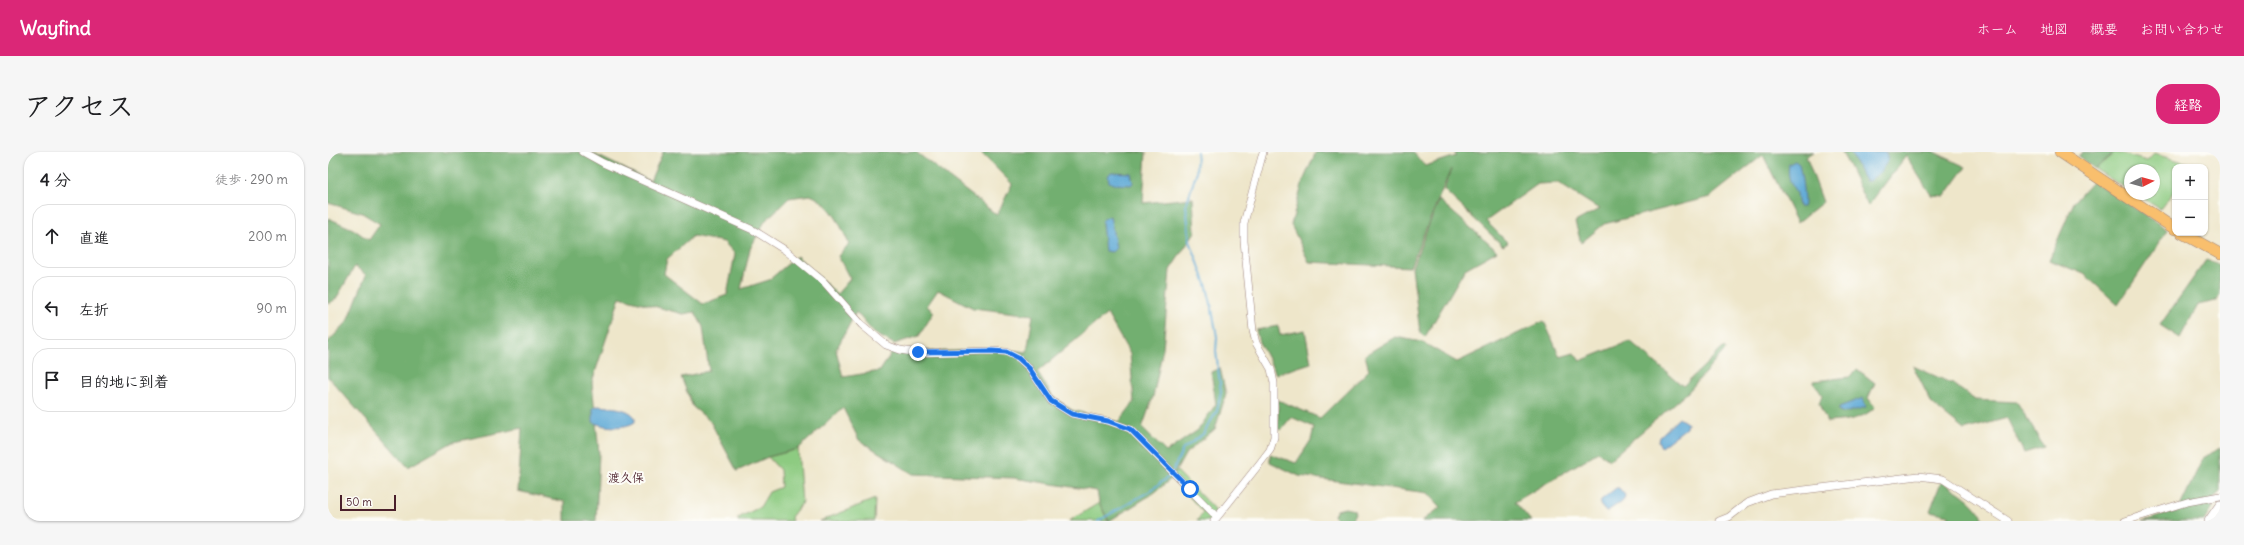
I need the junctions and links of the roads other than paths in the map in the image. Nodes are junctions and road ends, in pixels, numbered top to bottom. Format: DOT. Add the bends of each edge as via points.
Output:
graph roads {
  1 [pos="583,152"];
  2 [pos="1263,152"];
  3 [pos="2060,152"];
  4 [pos="2172,226"];
  5 [pos="2187,236"];
  6 [pos="2220,254"];
  7 [pos="2220,496"];
  8 [pos="2220,504"];
  9 [pos="1215,518"];
  10 [pos="1719,521"];
  11 [pos="2008,521"];
  12 [pos="2125,521"];
  13 [pos="2209,521"];
  1 -- 9 [label="street" via="753,230 785,250 824,282 862,325 886,345 918,352 1006,352 1018,358 1029,368 1051,401 1072,414 1108,421 1130,429"];
  2 -- 9 [label="street" via="1244,223 1244,241 1253,331 1256,343 1271,369 1274,383 1274,437 1270,450"];
  3 -- 4 [label="highway"];
  5 -- 6 [label="highway"];
  7 -- 12 [label="street" via="2187,502"];
  8 -- 13 [label="street"];
  10 -- 11 [label="street" via="1729,517 1747,503 1771,494 1918,476 1943,479"];
}
